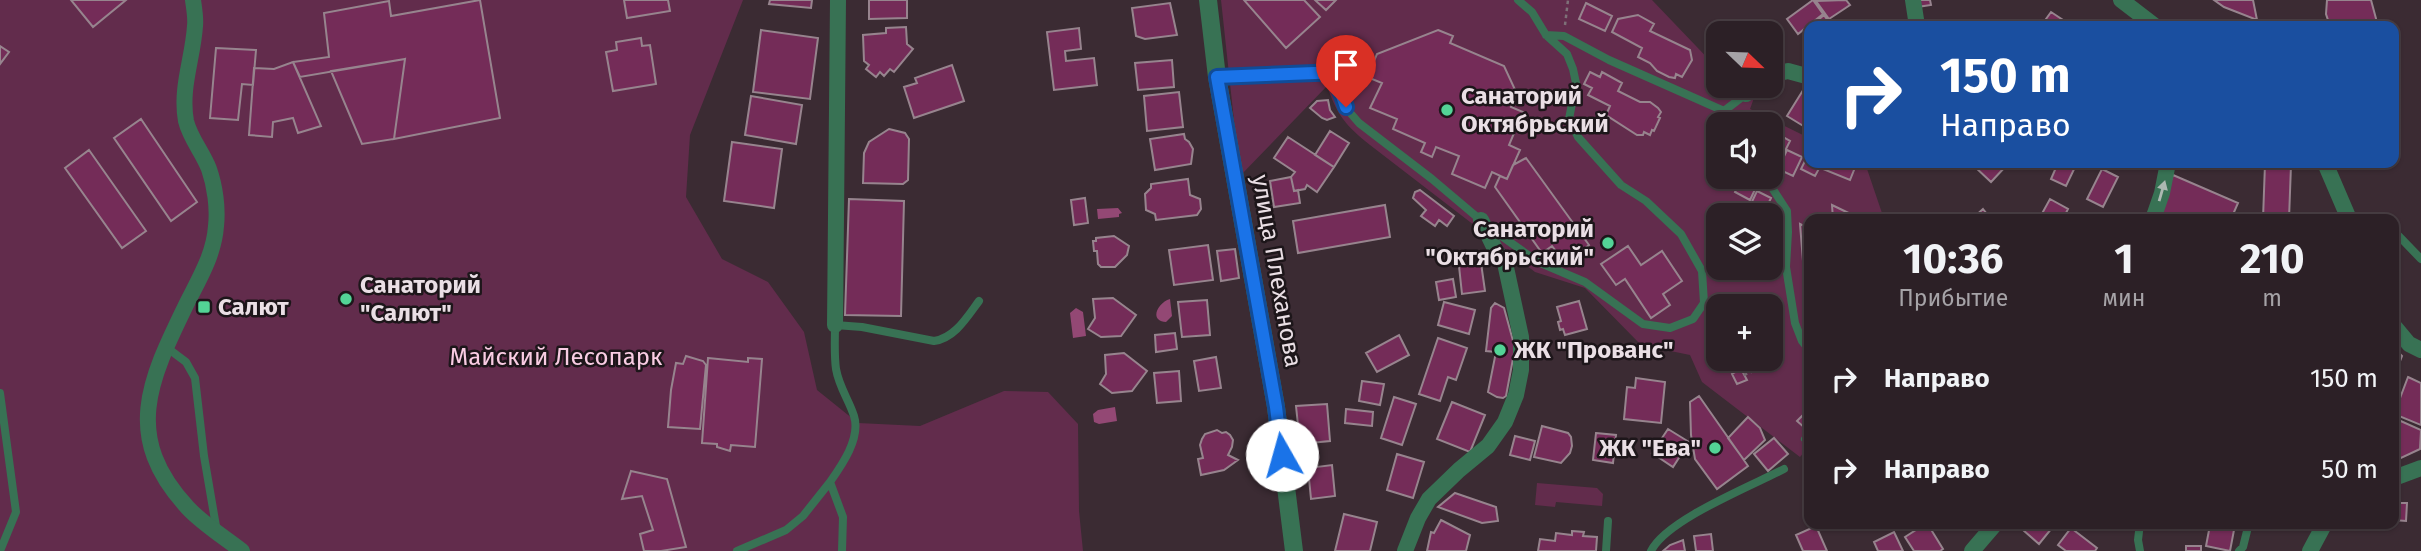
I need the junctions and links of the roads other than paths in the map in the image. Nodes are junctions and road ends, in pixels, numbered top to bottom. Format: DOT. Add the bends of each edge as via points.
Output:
graph roads {
  1 [pos="193,0"];
  2 [pos="838,0"];
  3 [pos="1208,0"];
  4 [pos="1518,0"];
  5 [pos="1913,0"];
  6 [pos="2121,0"];
  7 [pos="1916,21"];
  8 [pos="2148,21"];
  9 [pos="1546,35"];
  10 [pos="1783,72"];
  11 [pos="1804,75"];
  12 [pos="1217,77"];
  13 [pos="1741,98"];
  14 [pos="1724,111"];
  15 [pos="2167,168"];
  16 [pos="2327,168"];
  17 [pos="1773,189"];
  18 [pos="2154,214"];
  19 [pos="2347,214"];
  20 [pos="1481,220"];
  21 [pos="2399,236"];
  22 [pos="2421,259"];
  23 [pos="979,302"];
  24 [pos="835,325"];
  25 [pos="2399,332"];
  26 [pos="1804,344"];
  27 [pos="166,347"];
  28 [pos="2421,350"];
  29 [pos="0,393"];
  30 [pos="2421,468"];
  31 [pos="1784,469"];
  32 [pos="2399,476"];
  33 [pos="830,482"];
  34 [pos="1608,521"];
  35 [pos="1991,529"];
  36 [pos="2139,529"];
  37 [pos="2247,529"];
  38 [pos="2322,529"];
  39 [pos="217,532"];
  40 [pos="0,551"];
  41 [pos="242,551"];
  42 [pos="737,551"];
  43 [pos="842,551"];
  44 [pos="1294,551"];
  45 [pos="1405,551"];
  46 [pos="1606,551"];
  47 [pos="1651,551"];
  48 [pos="1972,551"];
  49 [pos="2140,551"];
  50 [pos="2239,551"];
  51 [pos="2310,551"];
  1 -- 27 [label="street" via="186,121 209,169 216,228 205,268"];
  2 -- 24 [label="street"];
  3 -- 12 [label="street, улица Плеханова"];
  4 -- 9 [label="lane"];
  5 -- 7 [label="street"];
  6 -- 8 [label="street"];
  9 -- 14 [label="lane" via="1564,36"];
  9 -- 20 [label="lane" via="1567,54 1573,69 1576,83 1569,119 1577,137 1621,186 1646,201 1681,234 1702,271 1704,303 1693,319 1670,328 1643,324 1585,282 1538,262"];
  10 -- 11 [label="street"];
  12 -- 20 [label="lane" via="1340,72 1346,107 1359,123"];
  12 -- 44 [label="street, улица Плеханова" via="1276,407"];
  13 -- 14 [label="lane"];
  18 -- 15 [label="street, one-way"];
  16 -- 19 [label="street"];
  17 -- 26 [label="lane" via="1787,211 1786,267 1795,323"];
  20 -- 45 [label="street" via="1505,263 1521,337 1516,395 1488,446 1429,499"];
  21 -- 22 [label="lane"];
  23 -- 24 [label="lane" via="943,340"];
  24 -- 33 [label="lane" via="836,368 855,418 854,438"];
  25 -- 28 [label="street"];
  27 -- 39 [label="lane" via="186,362 195,378"];
  27 -- 39 [label="street" via="149,393 149,445 165,480 189,510"];
  29 -- 40 [label="lane" via="16,512"];
  30 -- 32 [label="street"];
  31 -- 47 [label="lane" via="1685,520 1657,540"];
  33 -- 42 [label="lane" via="786,530"];
  33 -- 43 [label="lane" via="843,517"];
  34 -- 46 [label="lane"];
  35 -- 48 [label="street"];
  36 -- 49 [label="lane"];
  37 -- 50 [label="lane"];
  38 -- 51 [label="street"];
  39 -- 41 [label="street"];
}
